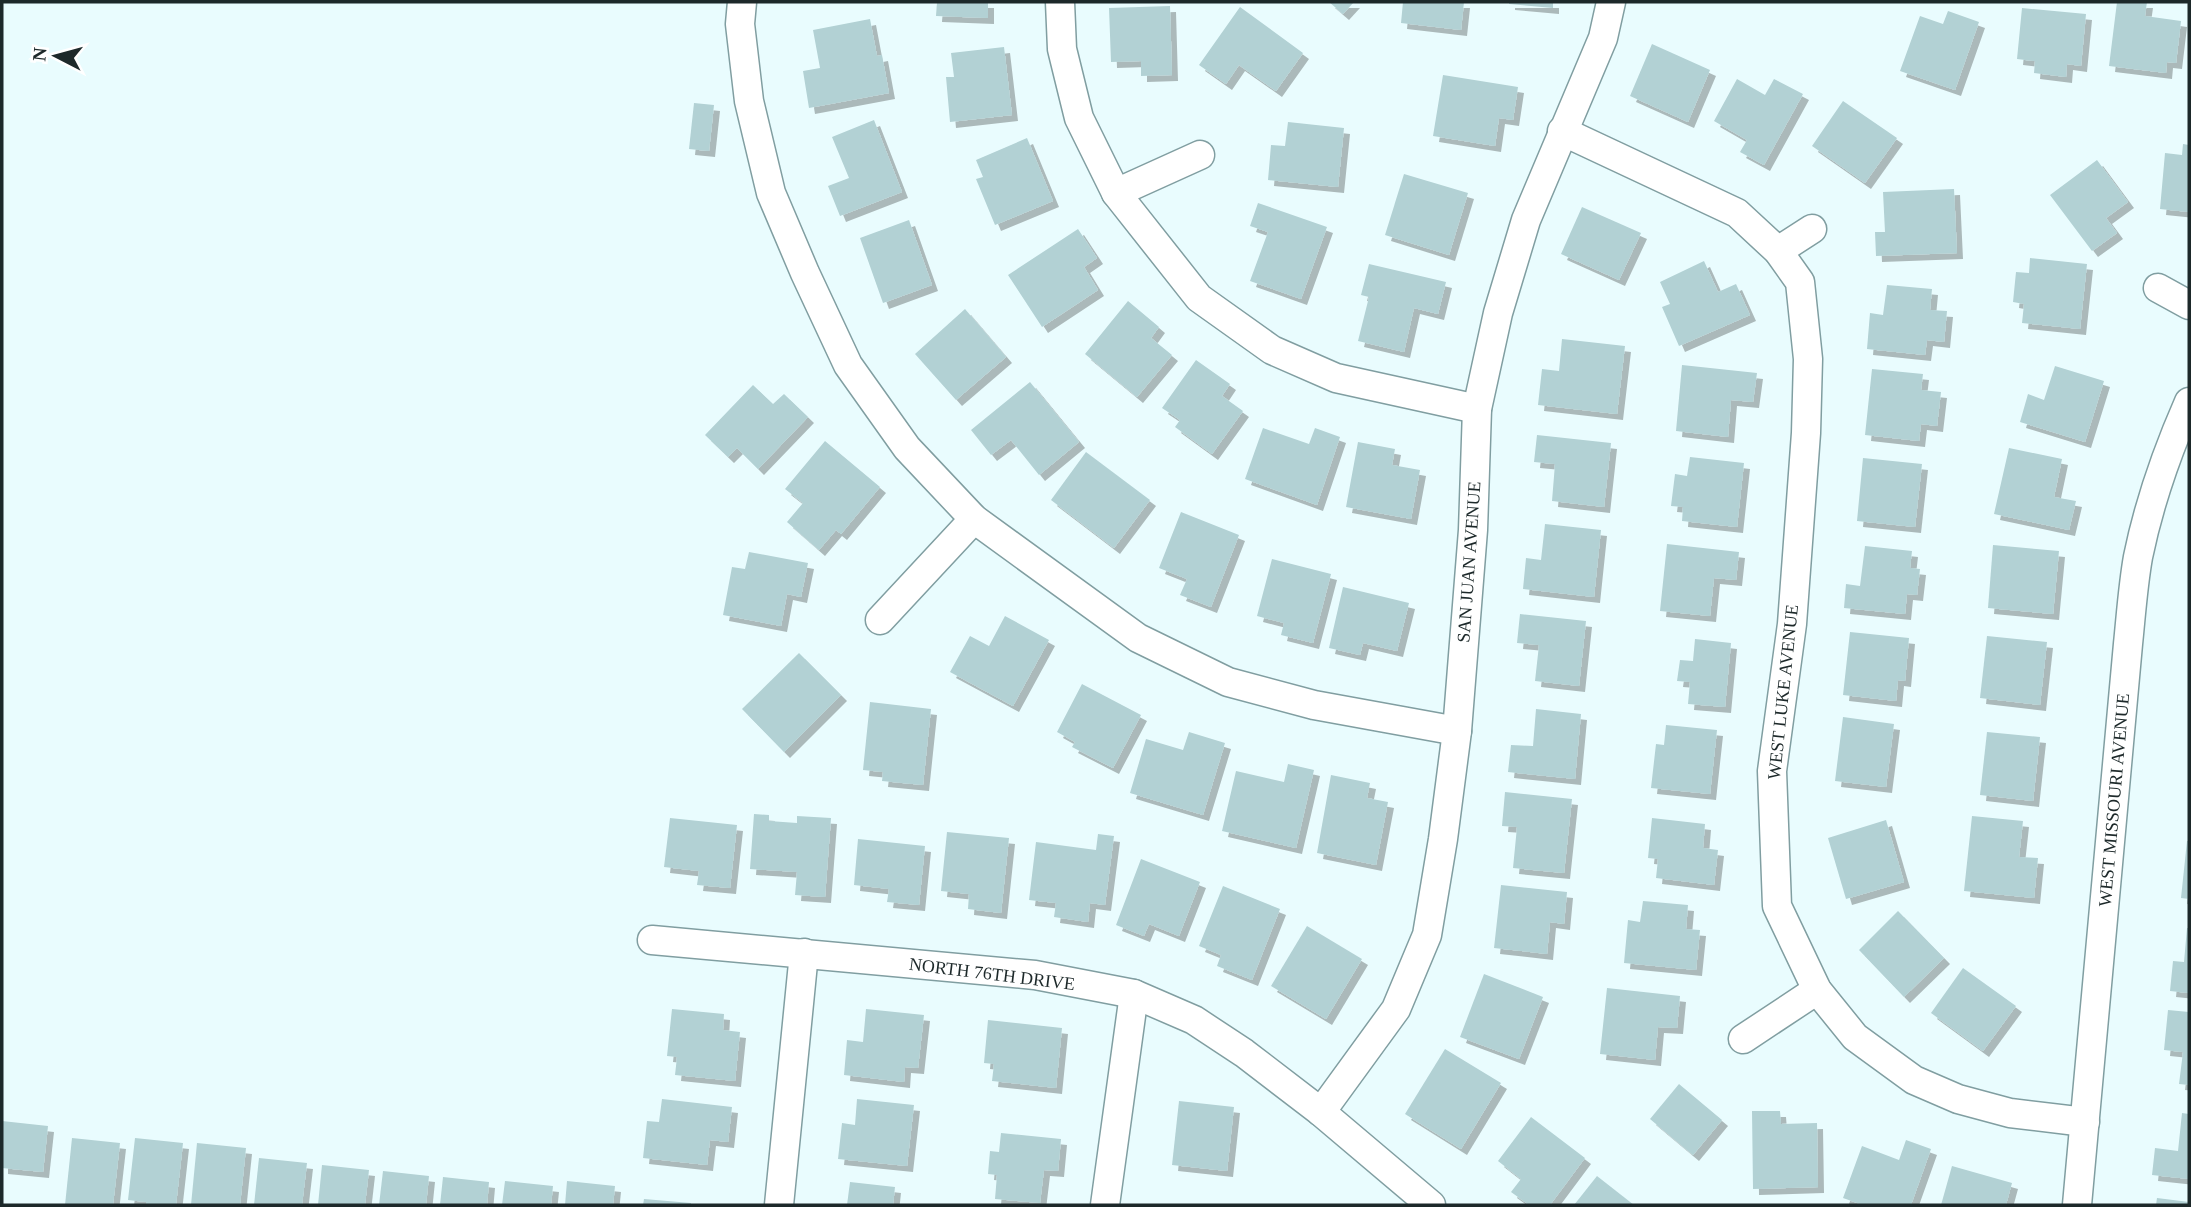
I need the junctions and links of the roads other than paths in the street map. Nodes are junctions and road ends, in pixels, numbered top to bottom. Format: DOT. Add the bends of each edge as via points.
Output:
graph roads {
  1 [pos="742,2"];
  2 [pos="1060,2"];
  3 [pos="1611,2"];
  4 [pos="1562,131"];
  5 [pos="1200,155"];
  6 [pos="1116,193"];
  7 [pos="1812,229"];
  8 [pos="1778,251"];
  9 [pos="2158,288"];
  10 [pos="2189,304"];
  11 [pos="2189,402"];
  12 [pos="1477,409"];
  13 [pos="974,519"];
  14 [pos="880,620"];
  15 [pos="1457,731"];
  16 [pos="652,940"];
  17 [pos="804,953"];
  18 [pos="1817,990"];
  19 [pos="1133,994"];
  20 [pos="1743,1038"];
  21 [pos="1321,1112"];
  22 [pos="2085,1122"];
  23 [pos="779,1205"];
  24 [pos="1105,1205"];
  25 [pos="1431,1205"];
  26 [pos="2077,1205"];
  1 -- 13 [label="street" via="740,24 749,101 771,193 804,273 848,365 907,448"];
  2 -- 6 [label="street" via="1062,49 1079,118"];
  3 -- 4 [label="street, SAN JUAN AVENUE" via="1603,38"];
  4 -- 8 [label="street, WEST LUKE AVENUE" via="1737,214"];
  4 -- 12 [label="street, SAN JUAN AVENUE" via="1526,220 1498,313"];
  5 -- 6 [label="street"];
  6 -- 12 [label="street" via="1199,298 1272,350 1336,378"];
  7 -- 8 [label="street"];
  8 -- 18 [label="street, WEST LUKE AVENUE" via="1800,282 1808,359 1792,624 1772,771 1777,906"];
  9 -- 10 [label="street"];
  11 -- 22 [label="street, WEST MISSOURI AVENUE" via="2169,448 2138,558"];
  12 -- 15 [label="street, SAN JUAN AVENUE" via="1473,530"];
  13 -- 14 [label="street"];
  13 -- 15 [label="street" via="1138,638 1228,682 1314,705"];
  15 -- 21 [label="street, SAN JUAN AVENUE" via="1427,935 1396,1009"];
  16 -- 17 [label="street, NORTH 76TH DRIVE"];
  17 -- 19 [label="street, NORTH 76TH DRIVE" via="1035,975"];
  17 -- 23 [label="street"];
  18 -- 20 [label="street"];
  18 -- 22 [label="street, WEST LUKE AVENUE" via="1855,1037 1914,1080 1958,1099 2010,1113"];
  19 -- 21 [label="street, NORTH 76TH DRIVE" via="1194,1020"];
  19 -- 24 [label="street"];
  21 -- 25 [label="street, NORTH 76TH DRIVE"];
  22 -- 26 [label="street, WEST MISSOURI AVENUE"];
}
